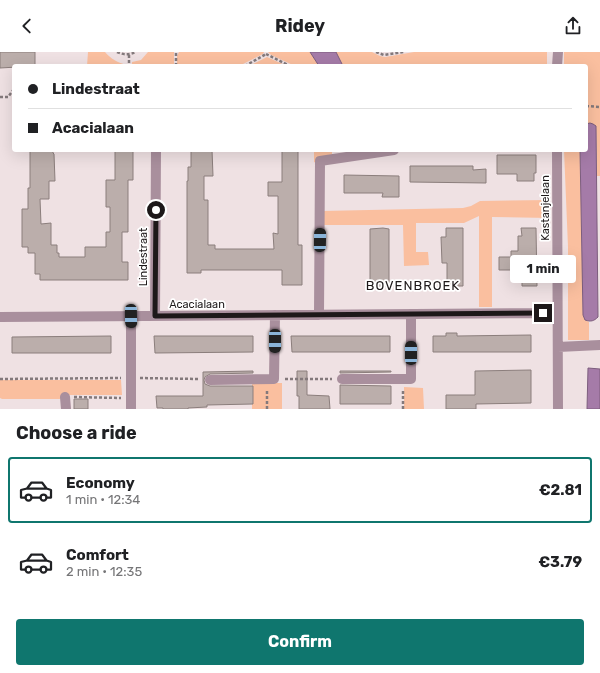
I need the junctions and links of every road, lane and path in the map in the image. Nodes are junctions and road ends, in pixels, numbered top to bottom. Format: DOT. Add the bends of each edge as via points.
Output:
graph roads {
  1 [pos="117,52"];
  2 [pos="136,52"];
  3 [pos="176,52"];
  4 [pos="376,52"];
  5 [pos="404,52"];
  6 [pos="558,52"];
  7 [pos="266,53"];
  8 [pos="129,54"];
  9 [pos="129,64"];
  10 [pos="176,64"];
  11 [pos="248,64"];
  12 [pos="286,64"];
  13 [pos="558,64"];
  14 [pos="12,92"];
  15 [pos="0,96"];
  16 [pos="588,106"];
  17 [pos="600,107"];
  18 [pos="156,152"];
  19 [pos="381,152"];
  20 [pos="557,152"];
  21 [pos="558,313"];
  22 [pos="411,314"];
  23 [pos="275,315"];
  24 [pos="319,315"];
  25 [pos="131,316"];
  26 [pos="155,316"];
  27 [pos="0,317"];
  28 [pos="600,345"];
  29 [pos="558,346"];
  30 [pos="132,378"];
  31 [pos="0,379"];
  32 [pos="271,379"];
  33 [pos="342,379"];
  34 [pos="403,379"];
  35 [pos="210,380"];
  36 [pos="65,397"];
  37 [pos="132,398"];
  38 [pos="66,409"];
  39 [pos="131,409"];
  40 [pos="266,409"];
  41 [pos="403,409"];
  42 [pos="558,409"];
  1 -- 8 [label="path"];
  2 -- 8 [label="path"];
  3 -- 10 [label="path"];
  4 -- 5 [label="path" via="384,55"];
  6 -- 13 [label="street"];
  7 -- 11 [label="path"];
  7 -- 12 [label="path"];
  8 -- 9 [label="path"];
  14 -- 15 [label="path" via="8,97"];
  16 -- 17 [label="path"];
  18 -- 26 [label="street, Lindestraat"];
  19 -- 24 [label="street" via="320,161"];
  20 -- 21 [label="street, Kastanjelaan"];
  21 -- 22 [label="street, Acacialaan"];
  21 -- 29 [label="street, Kastanjelaan"];
  22 -- 24 [label="street, Acacialaan"];
  22 -- 34 [label="street" via="411,379"];
  23 -- 24 [label="street, Acacialaan"];
  23 -- 26 [label="street, Acacialaan"];
  23 -- 32 [label="street"];
  25 -- 26 [label="street, Acacialaan"];
  25 -- 27 [label="street, Acacialaan"];
  25 -- 30 [label="street"];
  28 -- 29 [label="street"];
  29 -- 42 [label="street, Kastanjelaan"];
  30 -- 31 [label="path"];
  30 -- 35 [label="path"];
  30 -- 37 [label="street"];
  32 -- 33 [label="path"];
  32 -- 35 [label="street"];
  32 -- 40 [label="path"];
  33 -- 34 [label="street"];
  34 -- 41 [label="path"];
  36 -- 37 [label="path"];
  36 -- 38 [label="street"];
  37 -- 39 [label="street"];
}
